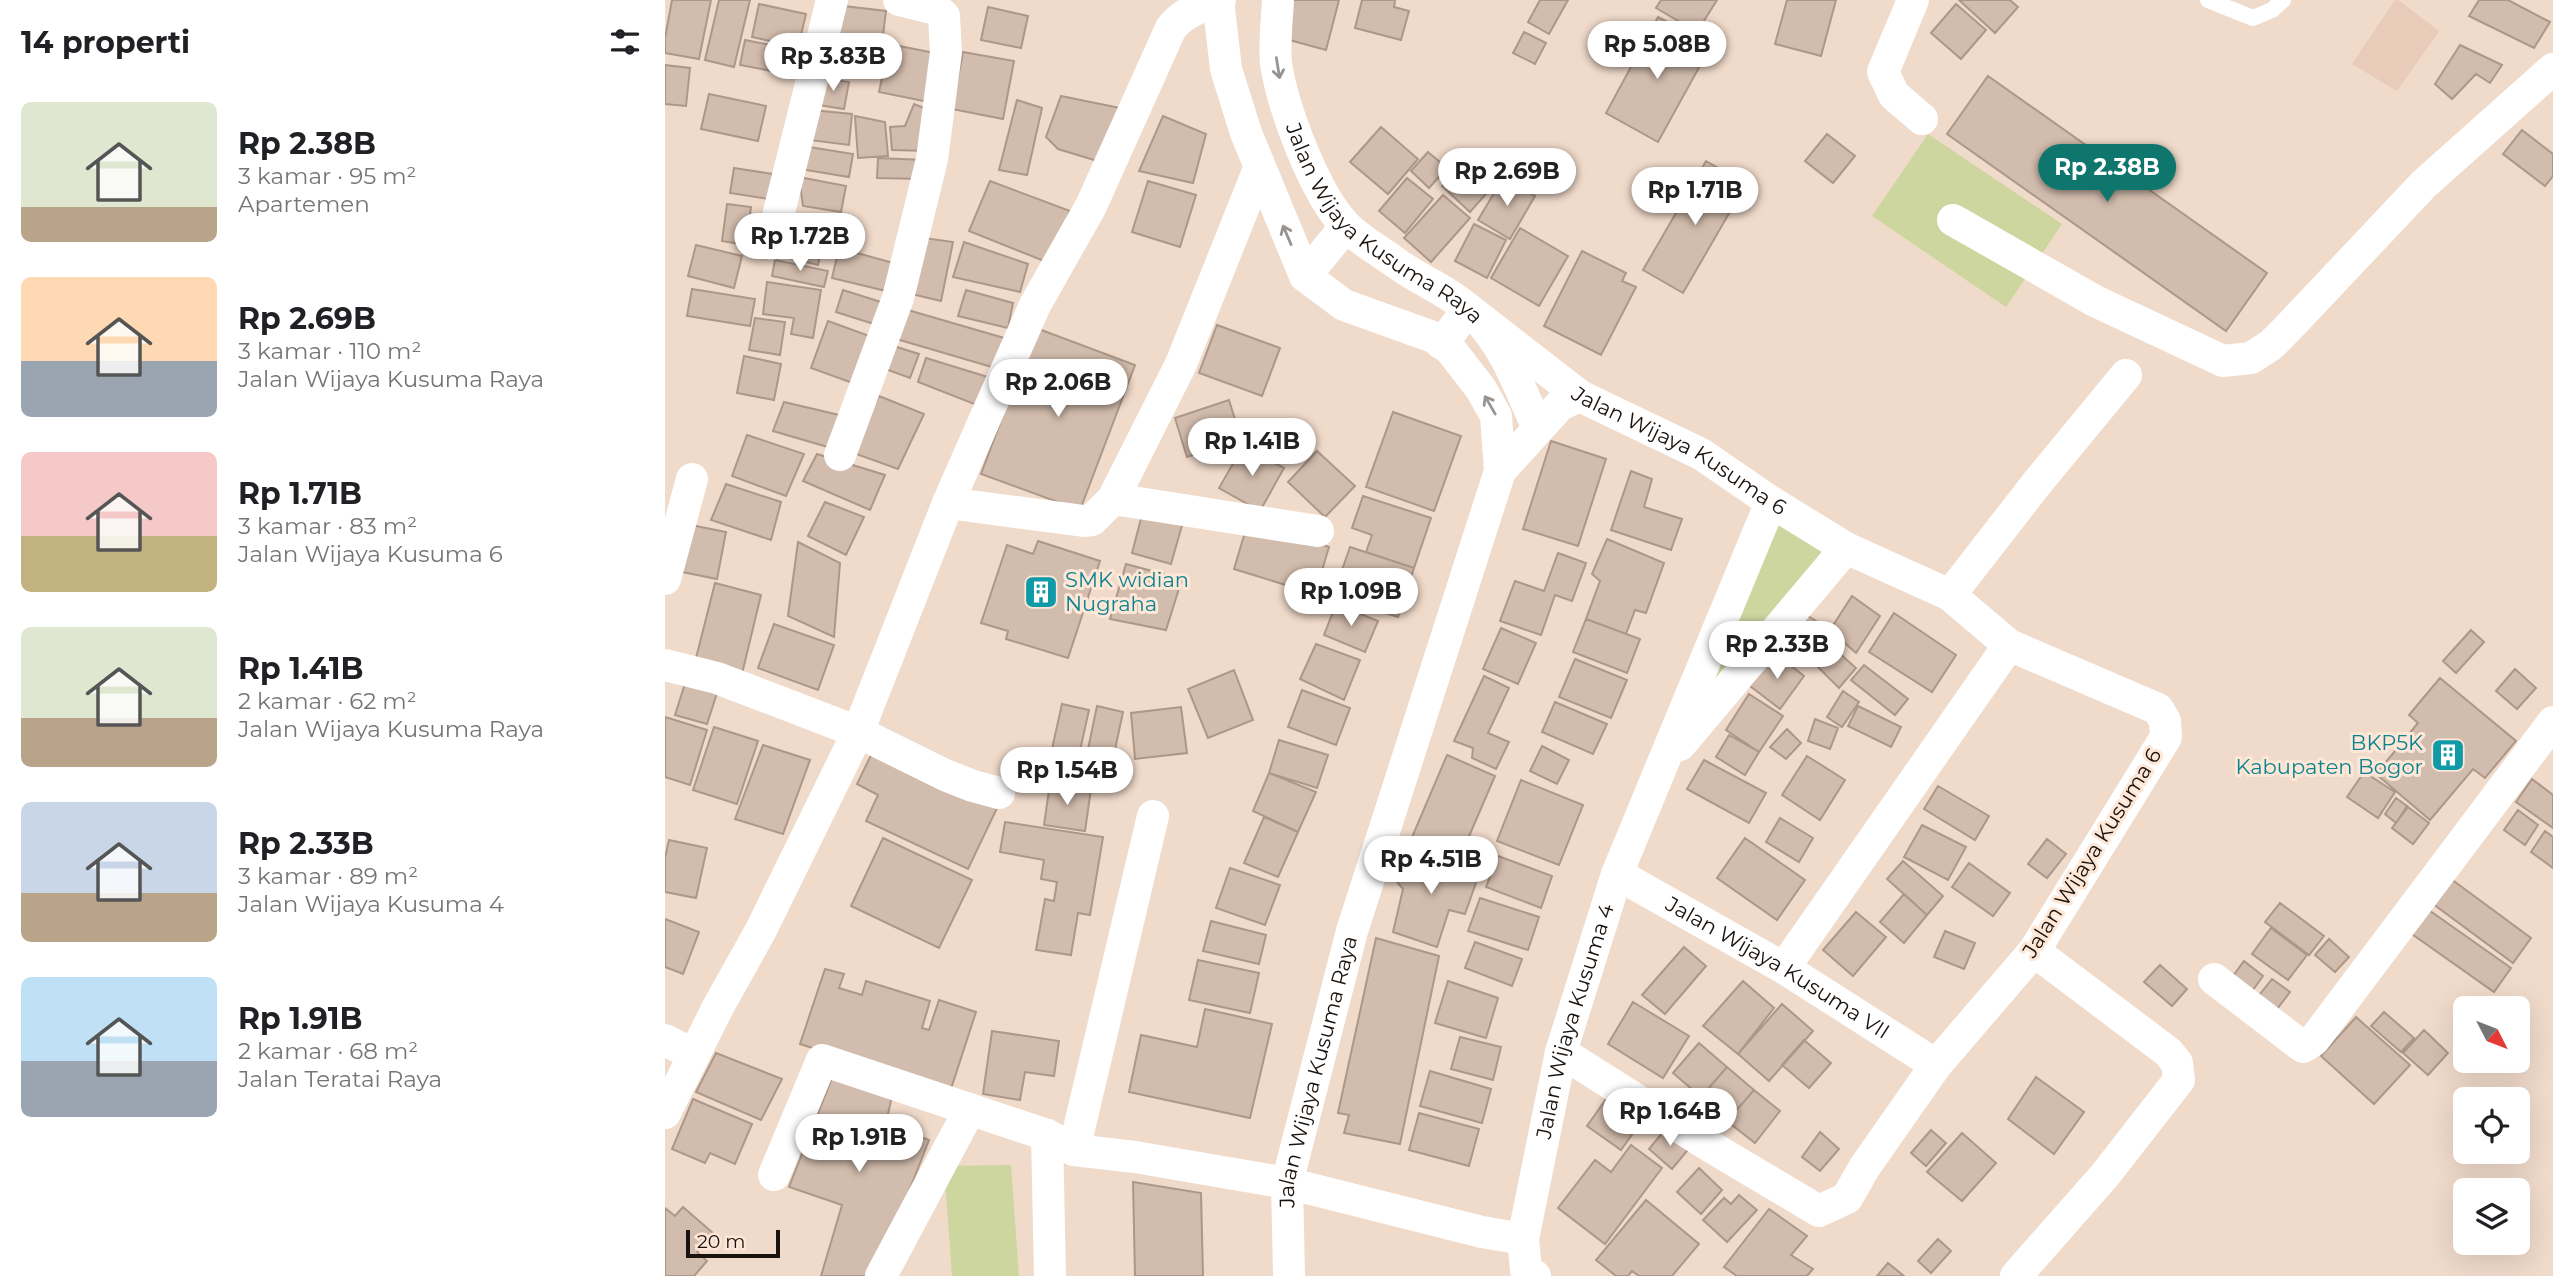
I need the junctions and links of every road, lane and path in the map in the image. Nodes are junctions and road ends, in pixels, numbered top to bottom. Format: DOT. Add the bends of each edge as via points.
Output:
graph roads {
  1 [pos="832,0"];
  2 [pos="899,0"];
  3 [pos="1218,0"];
  4 [pos="1278,0"];
  5 [pos="1913,0"];
  6 [pos="2208,0"];
  7 [pos="2283,0"];
  8 [pos="2553,69"];
  9 [pos="1922,119"];
  10 [pos="1259,169"];
  11 [pos="1953,220"];
  12 [pos="1346,226"];
  13 [pos="771,244"];
  14 [pos="1305,276"];
  15 [pos="1468,310"];
  16 [pos="1442,344"];
  17 [pos="2126,375"];
  18 [pos="1580,396"];
  19 [pos="1538,428"];
  20 [pos="840,455"];
  21 [pos="1500,471"];
  22 [pos="692,479"];
  23 [pos="1113,499"];
  24 [pos="1771,502"];
  25 [pos="948,503"];
  26 [pos="1318,531"];
  27 [pos="1846,548"];
  28 [pos="665,579"];
  29 [pos="1950,595"];
  30 [pos="2009,645"];
  31 [pos="665,665"];
  32 [pos="2553,722"];
  33 [pos="858,732"];
  34 [pos="1658,770"];
  35 [pos="999,793"];
  36 [pos="1153,816"];
  37 [pos="1617,874"];
  38 [pos="2033,951"];
  39 [pos="1784,968"];
  40 [pos="2214,979"];
  41 [pos="665,1040"];
  42 [pos="1561,1052"];
  43 [pos="694,1055"];
  44 [pos="1936,1065"];
  45 [pos="971,1109"];
  46 [pos="665,1113"];
  47 [pos="1061,1143"];
  48 [pos="774,1175"];
  49 [pos="1287,1183"];
  50 [pos="1523,1239"];
  51 [pos="1529,1274"];
  52 [pos="881,1276"];
  53 [pos="1050,1276"];
  54 [pos="1289,1276"];
  55 [pos="2016,1276"];
  1 -- 13 [label="street"];
  2 -- 20 [label="street" via="936,9 944,16 946,52 932,159 898,298"];
  3 -- 10 [label="street" via="1226,69"];
  3 -- 25 [label="street" via="1177,19 1171,28 1091,206 1035,305"];
  4 -- 12 [label="street, Jalan Wijaya Kusuma Raya, one-way" via="1276,62 1282,92 1302,150 1327,201"];
  5 -- 9 [label="street" via="1882,72 1894,95"];
  6 -- 7 [label="lane" via="2253,18"];
  8 -- 11 [label="street" via="2424,184 2289,327 2251,358 2223,361 2095,300"];
  14 -- 10 [label="street, one-way"];
  10 -- 23 [label="street" via="1181,364"];
  12 -- 14 [label="street"];
  12 -- 15 [label="street, Jalan Wijaya Kusuma Raya"];
  14 -- 16 [label="street, Jalan Wijaya Kusuma Raya" via="1344,304"];
  15 -- 16 [label="street"];
  15 -- 18 [label="street, Jalan Wijaya Kusuma 6"];
  15 -- 19 [label="street, Jalan Wijaya Kusuma Raya" via="1500,347"];
  21 -- 16 [label="street, Jalan Wijaya Kusuma Raya, one-way" via="1496,416 1481,389"];
  17 -- 29 [label="street"];
  18 -- 19 [label="street, Jalan Wijaya Kusuma Raya" via="1560,405"];
  18 -- 24 [label="street, Jalan Wijaya Kusuma 6" via="1701,454"];
  19 -- 21 [label="street, Jalan Wijaya Kusuma Raya"];
  21 -- 49 [label="street, Jalan Wijaya Kusuma Raya" via="1352,931"];
  22 -- 28 [label="street"];
  23 -- 25 [label="street" via="1092,520 1084,521"];
  23 -- 26 [label="street"];
  24 -- 27 [label="street, Jalan Wijaya Kusuma 6"];
  24 -- 34 [label="street, Jalan Wijaya Kusuma 4"];
  25 -- 33 [label="street"];
  27 -- 29 [label="street, Jalan Wijaya Kusuma 6"];
  27 -- 34 [label="street, Jalan Wijaya Kusuma 4"];
  29 -- 30 [label="street, Jalan Wijaya Kusuma 6"];
  30 -- 38 [label="street, Jalan Wijaya Kusuma 6" via="2158,709 2165,721 2166,737"];
  30 -- 39 [label="street"];
  31 -- 33 [label="street" via="717,678"];
  32 -- 40 [label="street" via="2314,1040 2302,1046"];
  33 -- 35 [label="street" via="944,775"];
  33 -- 43 [label="street"];
  34 -- 37 [label="street, Jalan Wijaya Kusuma 4"];
  36 -- 47 [label="street"];
  37 -- 39 [label="street, Jalan Wijaya Kusuma VII"];
  37 -- 42 [label="street, Jalan Wijaya Kusuma 4"];
  38 -- 44 [label="street, Jalan Wijaya Kusuma 6"];
  38 -- 55 [label="street" via="2168,1052 2178,1063 2179,1080 2105,1175"];
  39 -- 44 [label="street, Jalan Wijaya Kusuma VII"];
  41 -- 43 [label="street"];
  42 -- 44 [label="street, Jalan Wijaya Kusuma 6" via="1819,1212 1847,1198"];
  42 -- 50 [label="street, Jalan Wijaya Kusuma 4"];
  43 -- 46 [label="street"];
  45 -- 47 [label="street"];
  45 -- 48 [label="street" via="822,1060"];
  45 -- 52 [label="street"];
  47 -- 49 [label="street"];
  47 -- 53 [label="street"];
  49 -- 50 [label="street" via="1482,1233"];
  49 -- 54 [label="street, Jalan Wijaya Kusuma Raya"];
  50 -- 51 [label="street, Jalan Wijaya Kusuma 4"];
}
